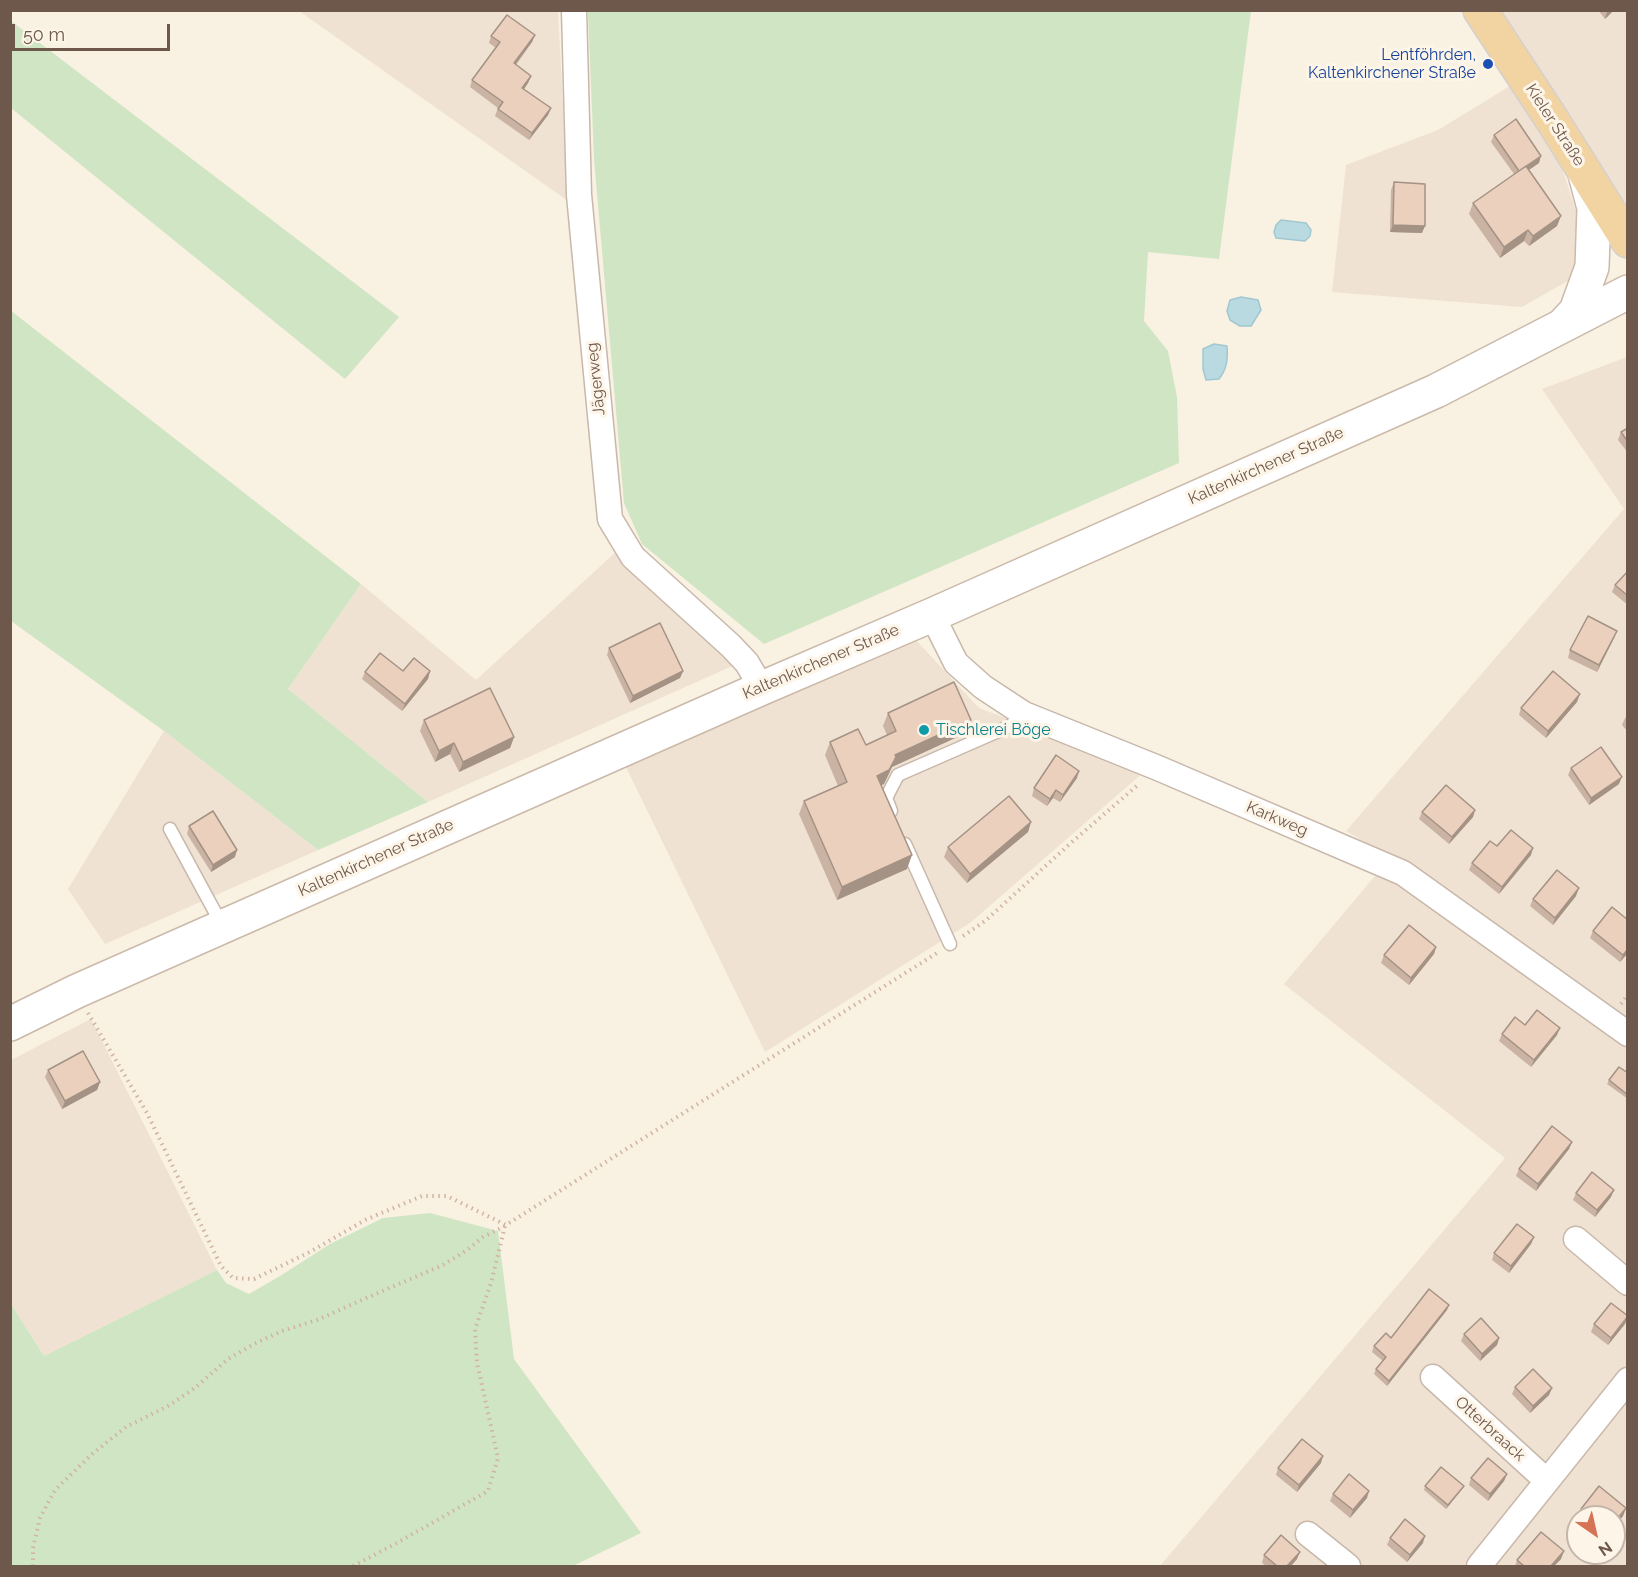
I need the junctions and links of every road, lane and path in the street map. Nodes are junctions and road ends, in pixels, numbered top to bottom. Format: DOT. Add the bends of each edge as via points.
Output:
graph roads {
  1 [pos="574,10"];
  2 [pos="1479,10"];
  3 [pos="1585,172"];
  4 [pos="1628,241"];
  5 [pos="1628,292"];
  6 [pos="1563,325"];
  7 [pos="932,615"];
  8 [pos="760,688"];
  9 [pos="1024,714"];
  10 [pos="1158,768"];
  11 [pos="170,829"];
  12 [pos="223,926"];
  13 [pos="950,944"];
  14 [pos="77,991"];
  15 [pos="10,1024"];
  16 [pos="1628,1035"];
  17 [pos="506,1225"];
  18 [pos="1576,1239"];
  19 [pos="1628,1283"];
  20 [pos="1433,1377"];
  21 [pos="1628,1380"];
  22 [pos="1547,1481"];
  23 [pos="1308,1534"];
  24 [pos="33,1566"];
  25 [pos="353,1566"];
  26 [pos="1348,1566"];
  27 [pos="1479,1566"];
  1 -- 8 [label="street, Jägerweg" via="579,195 610,519 633,557 731,646"];
  2 -- 3 [label="main road, Kieler Straße"];
  3 -- 4 [label="main road, Kieler Straße"];
  3 -- 6 [label="main road" via="1594,208 1592,267 1576,311"];
  5 -- 6 [label="main road, Kaltenkirchener Straße"];
  6 -- 7 [label="main road, Kaltenkirchener Straße" via="1436,391"];
  7 -- 8 [label="main road, Kaltenkirchener Straße"];
  7 -- 9 [label="street, Karkweg" via="956,663"];
  8 -- 12 [label="main road, Kaltenkirchener Straße"];
  9 -- 10 [label="street, Karkweg"];
  9 -- 13 [label="lane" via="1010,726 898,775 886,798"];
  10 -- 13 [label="path" via="985,921"];
  10 -- 16 [label="street, Karkweg" via="1403,873"];
  11 -- 12 [label="lane"];
  12 -- 14 [label="main road, Kaltenkirchener Straße"];
  13 -- 17 [label="path"];
  14 -- 15 [label="main road, Kaltenkirchener Straße"];
  14 -- 17 [label="path" via="147,1113 221,1266 233,1278 254,1279 365,1220 422,1196 447,1196"];
  17 -- 24 [label="path" via="483,1236 443,1265 254,1344 228,1359 170,1405 126,1427 55,1490 40,1518"];
  17 -- 25 [label="path" via="475,1329 477,1363 498,1458 488,1491"];
  18 -- 19 [label="street"];
  20 -- 22 [label="street, Otterbraack"];
  21 -- 22 [label="street"];
  22 -- 27 [label="street"];
  23 -- 26 [label="street"];
}
